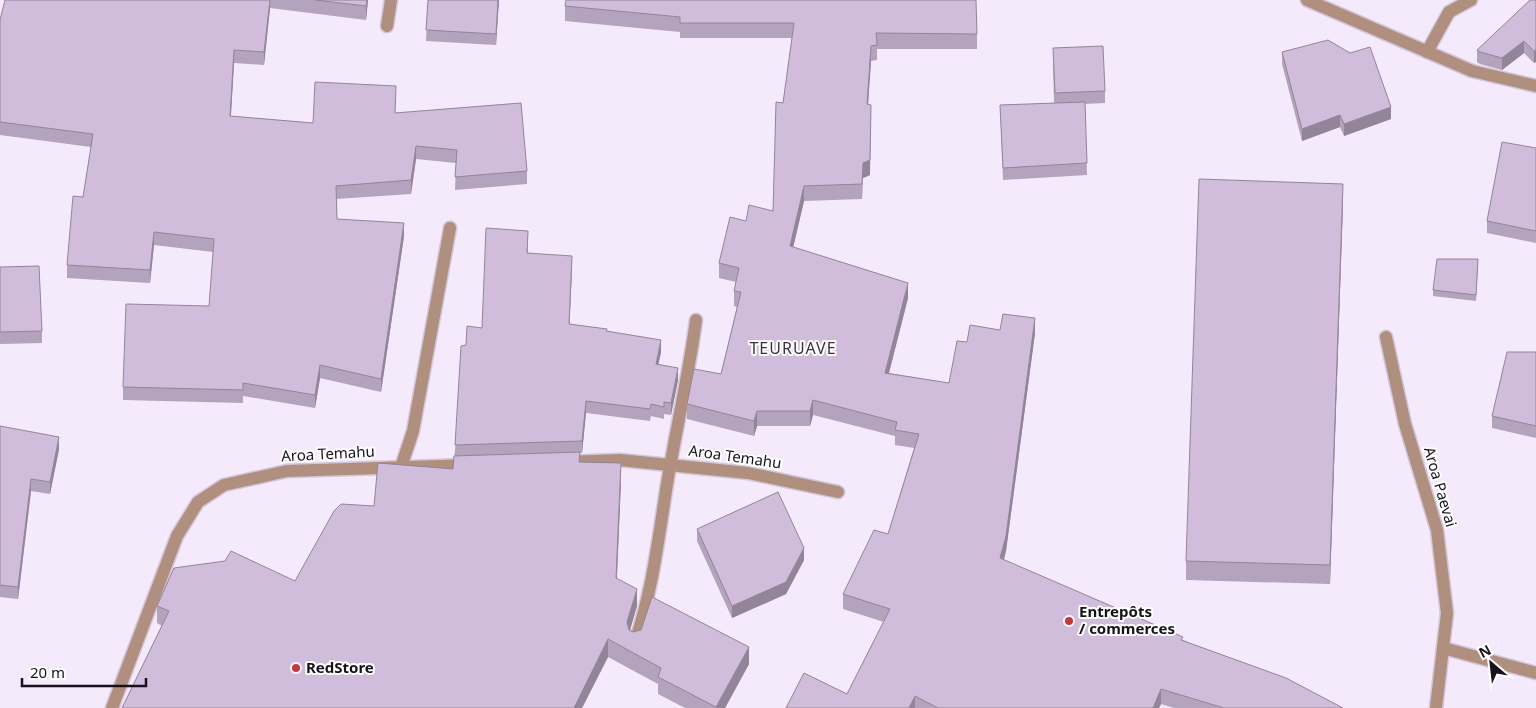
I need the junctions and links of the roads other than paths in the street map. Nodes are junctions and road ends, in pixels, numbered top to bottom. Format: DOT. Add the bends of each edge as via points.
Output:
graph roads {
  1 [pos="392,0"];
  2 [pos="1307,0"];
  3 [pos="1471,0"];
  4 [pos="387,26"];
  5 [pos="1427,52"];
  6 [pos="1536,86"];
  7 [pos="450,228"];
  8 [pos="696,320"];
  9 [pos="1386,337"];
  10 [pos="553,463"];
  11 [pos="486,465"];
  12 [pos="670,465"];
  13 [pos="401,467"];
  14 [pos="838,492"];
  15 [pos="635,642"];
  16 [pos="1443,648"];
  17 [pos="1536,673"];
  18 [pos="112,708"];
  19 [pos="1436,708"];
  1 -- 4 [label="street"];
  2 -- 5 [label="street"];
  3 -- 5 [label="street" via="1449,12"];
  5 -- 6 [label="street" via="1472,71"];
  7 -- 13 [label="street" via="413,431"];
  8 -- 12 [label="street" via="688,382"];
  9 -- 16 [label="street, Aroa Paevai" via="1405,424 1438,530 1446,613"];
  10 -- 12 [label="street, Aroa Temahu" via="620,460"];
  11 -- 13 [label="street, Aroa Temahu"];
  12 -- 14 [label="street, Aroa Temahu" via="748,473"];
  12 -- 15 [label="street" via="645,612"];
  13 -- 18 [label="street, Aroa Temahu" via="287,471 224,485 198,502 177,536"];
  16 -- 17 [label="street"];
  16 -- 19 [label="street, Aroa Paevai"];
}
